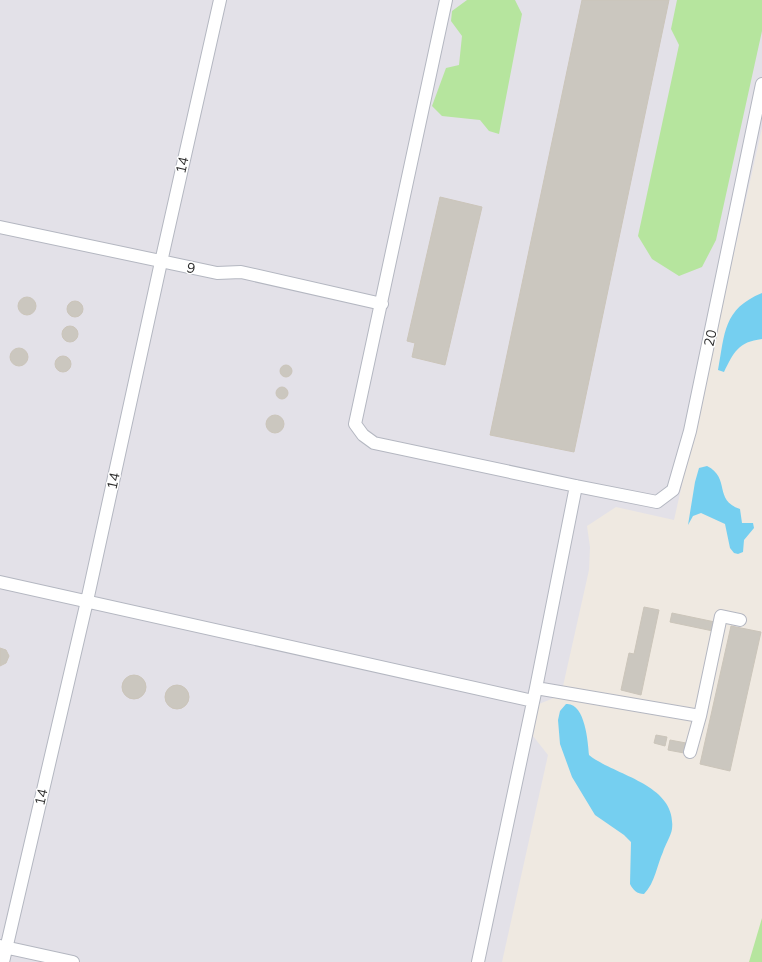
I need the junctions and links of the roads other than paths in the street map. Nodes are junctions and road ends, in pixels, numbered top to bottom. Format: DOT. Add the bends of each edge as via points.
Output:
graph roads {
  1 [pos="220,0"];
  2 [pos="446,0"];
  3 [pos="762,84"];
  4 [pos="0,227"];
  5 [pos="160,262"];
  6 [pos="382,304"];
  7 [pos="576,486"];
  8 [pos="0,582"];
  9 [pos="87,601"];
  10 [pos="740,620"];
  11 [pos="536,688"];
  12 [pos="533,701"];
  13 [pos="700,716"];
  14 [pos="690,752"];
  15 [pos="3,947"];
  16 [pos="3,962"];
  17 [pos="73,962"];
  18 [pos="478,962"];
  1 -- 5 [label="lane, 14 / 14"];
  2 -- 6 [label="lane, 20"];
  3 -- 7 [label="lane, 20 / 20" via="690,431 673,490 657,502"];
  4 -- 5 [label="lane, 9 / 9"];
  5 -- 6 [label="lane, 9 / 9" via="217,273 241,272"];
  5 -- 9 [label="lane, 14 / 14"];
  6 -- 7 [label="lane, 20" via="355,424 362,435 374,443"];
  7 -- 11 [label="lane"];
  8 -- 9 [label="lane"];
  9 -- 12 [label="lane"];
  9 -- 15 [label="lane, 14 / 14"];
  10 -- 13 [label="lane" via="721,616"];
  11 -- 12 [label="lane"];
  11 -- 13 [label="lane"];
  12 -- 18 [label="lane"];
  13 -- 14 [label="lane"];
  15 -- 16 [label="lane, 14 / 14"];
  15 -- 17 [label="lane"];
}
